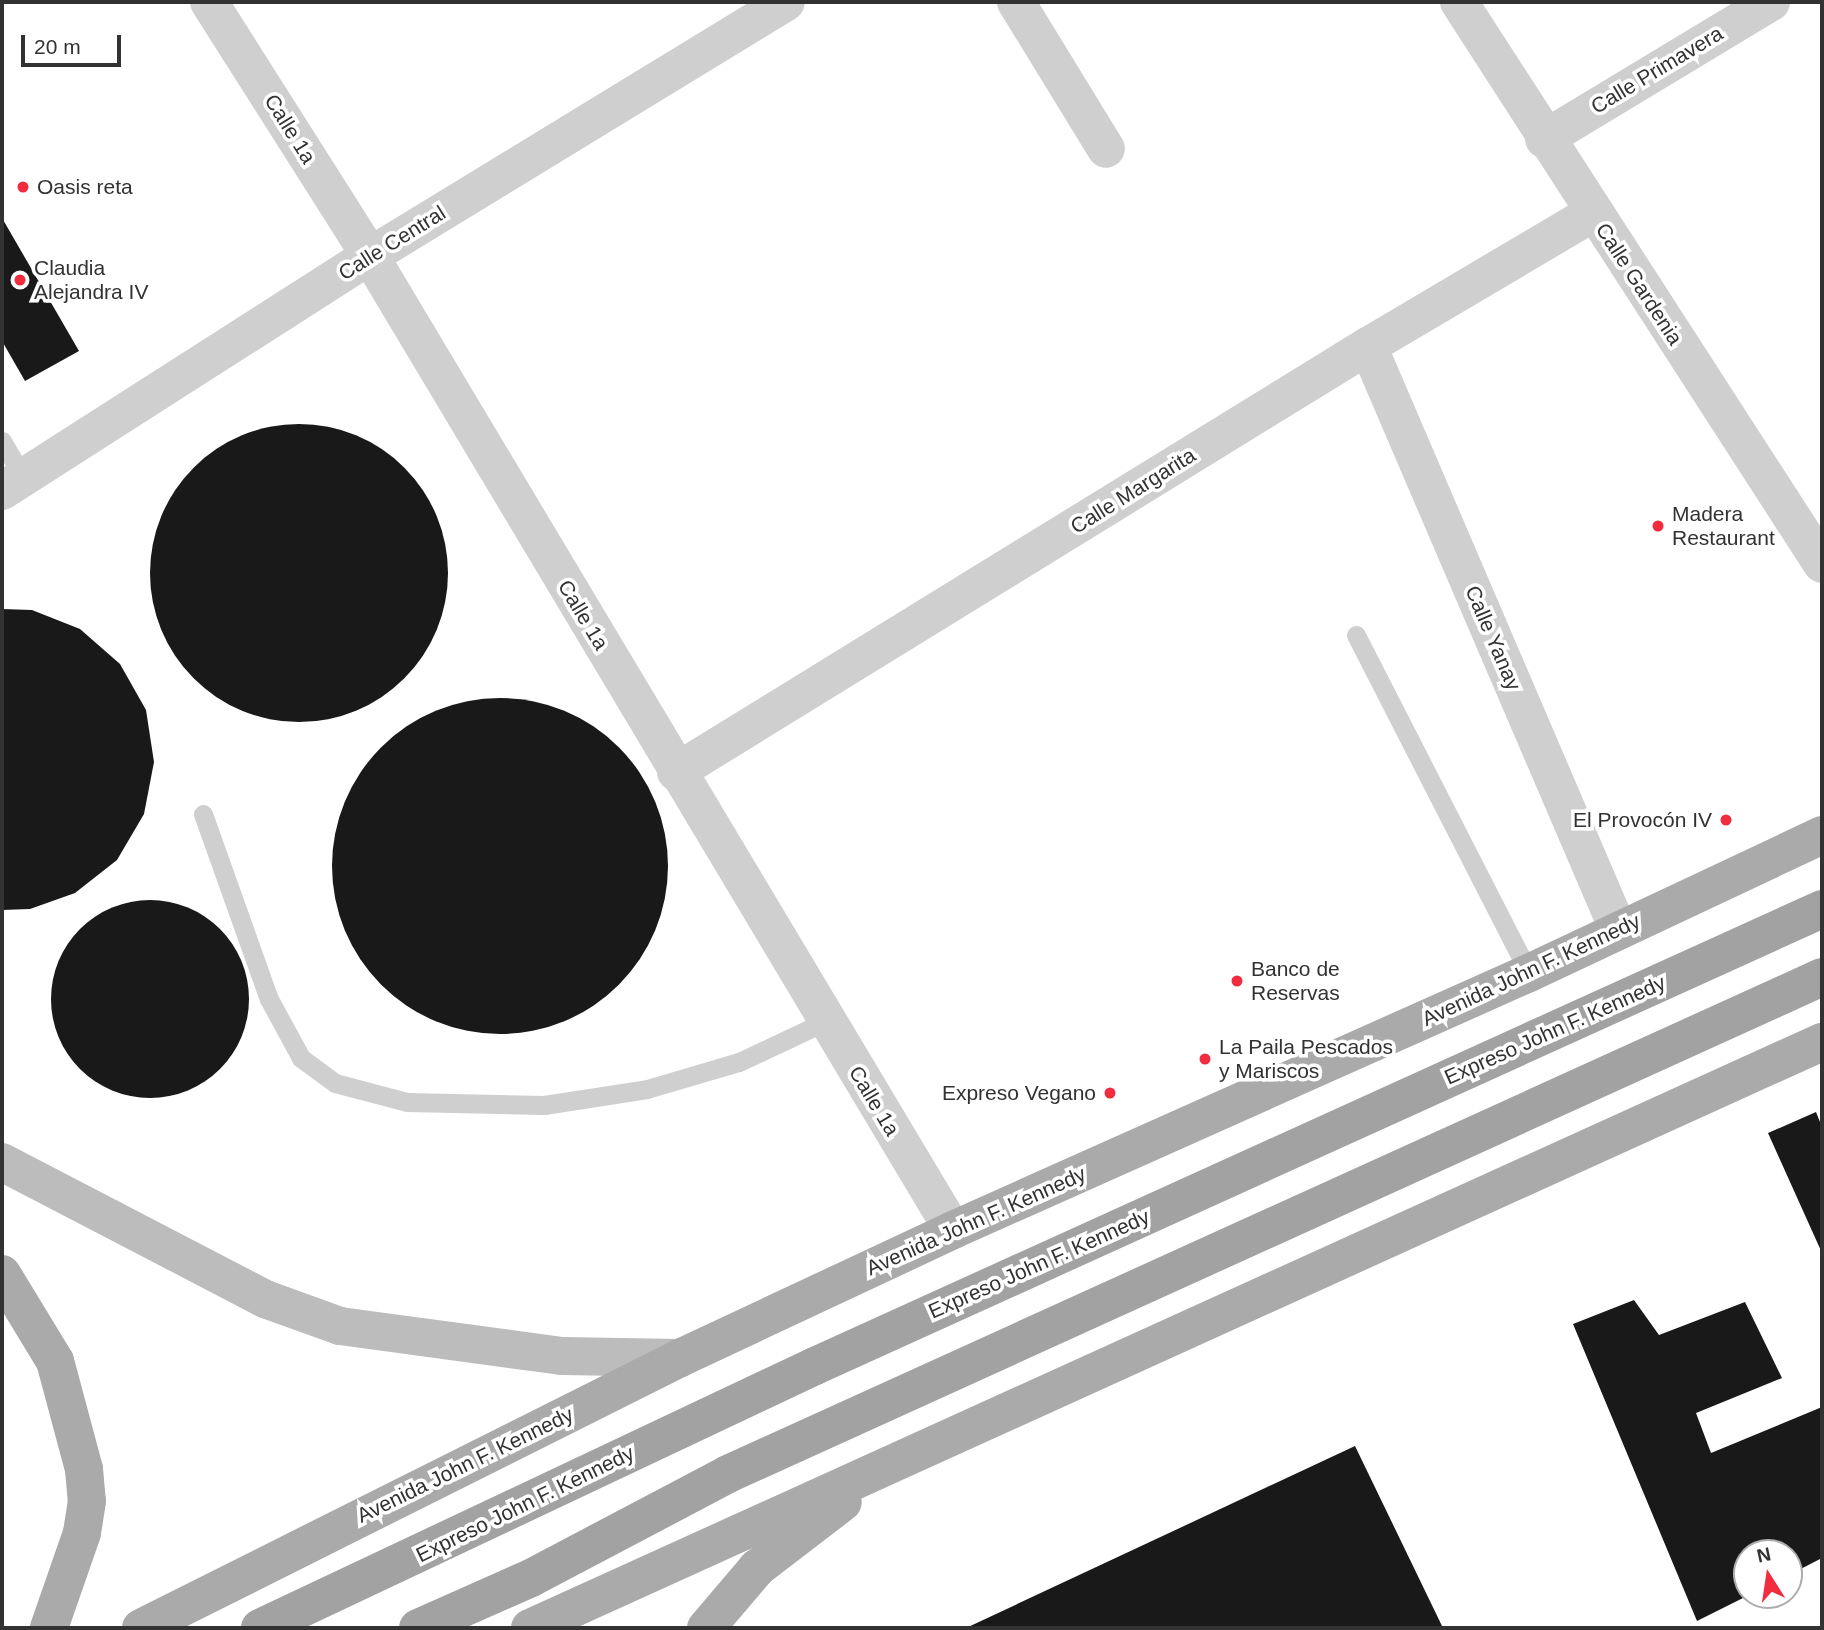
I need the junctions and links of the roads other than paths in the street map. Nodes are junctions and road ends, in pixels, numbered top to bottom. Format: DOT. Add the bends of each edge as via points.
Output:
graph roads {
  1 [pos="209,2"];
  2 [pos="786,2"];
  3 [pos="1016,2"];
  4 [pos="1460,2"];
  5 [pos="1771,2"];
  6 [pos="1544,139"];
  7 [pos="1106,149"];
  8 [pos="1593,213"];
  9 [pos="370,256"];
  10 [pos="1368,346"];
  11 [pos="2,441"];
  12 [pos="12,484"];
  13 [pos="1822,564"];
  14 [pos="1356,635"];
  15 [pos="676,772"];
  16 [pos="203,814"];
  17 [pos="1819,838"];
  18 [pos="1822,909"];
  19 [pos="1618,929"];
  20 [pos="1529,973"];
  21 [pos="1822,977"];
  22 [pos="826,1021"];
  23 [pos="1822,1042"];
  24 [pos="2,1162"];
  25 [pos="953,1230"];
  26 [pos="2,1274"];
  27 [pos="680,1358"];
  28 [pos="896,1461"];
  29 [pos="48,1628"];
  30 [pos="141,1628"];
  31 [pos="260,1628"];
  32 [pos="418,1628"];
  33 [pos="530,1628"];
  34 [pos="706,1628"];
  1 -- 9 [label="street, Calle 1a"];
  2 -- 9 [label="street, Calle Central"];
  3 -- 7 [label="street"];
  4 -- 6 [label="street, Calle Gardenia"];
  5 -- 6 [label="street, Calle Primavera"];
  6 -- 8 [label="street, Calle Gardenia"];
  8 -- 10 [label="street, Calle Margarita"];
  8 -- 13 [label="street, Calle Gardenia"];
  9 -- 12 [label="street, Calle Central"];
  9 -- 15 [label="street, Calle 1a"];
  10 -- 15 [label="street, Calle Margarita"];
  10 -- 19 [label="street, Calle Yanay"];
  11 -- 12 [label="lane"];
  14 -- 20 [label="lane"];
  15 -- 22 [label="street, Calle 1a"];
  16 -- 22 [label="lane" via="269,999 301,1058 335,1083 407,1102 544,1105 647,1089 739,1062"];
  17 -- 19 [label="main road, Avenida John F. Kennedy"];
  18 -- 31 [label="highway, Expreso John F. Kennedy" via="816,1366"];
  19 -- 20 [label="main road, Avenida John F. Kennedy"];
  20 -- 25 [label="main road, Avenida John F. Kennedy"];
  21 -- 32 [label="highway" via="728,1474 531,1578"];
  22 -- 25 [label="street, Calle 1a"];
  23 -- 28 [label="main road"];
  24 -- 27 [label="main road" via="264,1299 341,1326 562,1356"];
  25 -- 27 [label="main road, Avenida John F. Kennedy"];
  26 -- 29 [label="main road" via="55,1361 84,1469 87,1501 82,1533"];
  27 -- 30 [label="main road, Avenida John F. Kennedy"];
  28 -- 33 [label="main road"];
  28 -- 34 [label="main road" via="757,1568"];
}
